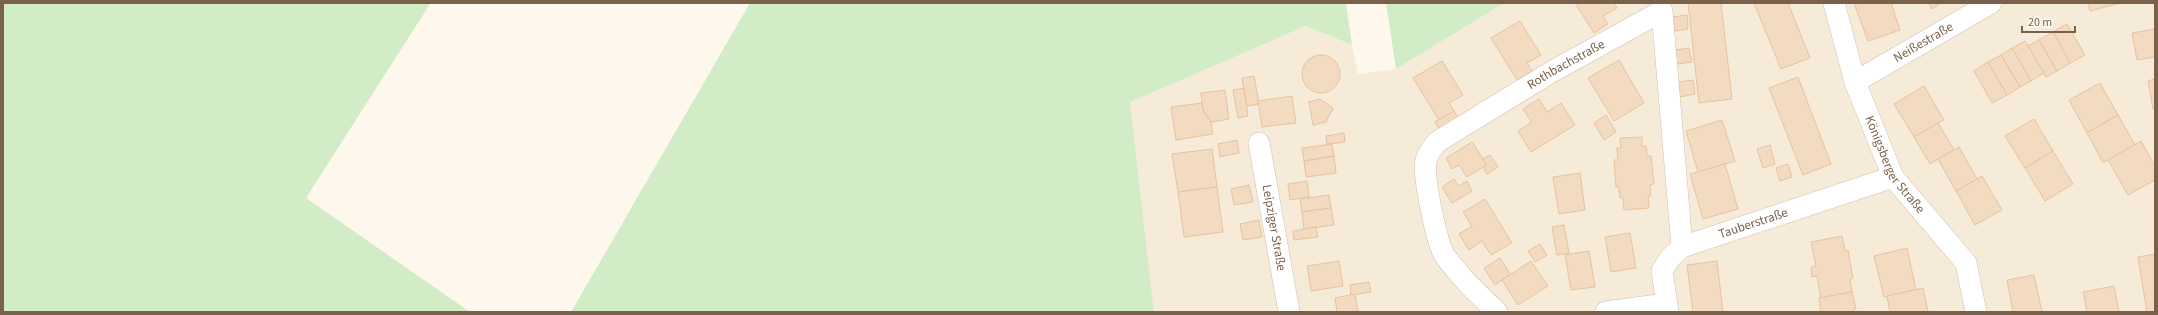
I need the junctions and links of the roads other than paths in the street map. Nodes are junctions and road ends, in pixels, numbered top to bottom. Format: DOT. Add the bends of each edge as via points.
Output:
graph roads {
  1 [pos="1834,3"];
  2 [pos="1992,3"];
  3 [pos="1856,82"];
  4 [pos="1260,143"];
  5 [pos="1893,177"];
  6 [pos="1682,248"];
  7 [pos="1667,308"];
  8 [pos="1290,312"];
  9 [pos="1497,312"];
  10 [pos="1606,312"];
  11 [pos="1976,312"];
  1 -- 3 [label="street, Königsberger Straße"];
  2 -- 3 [label="street, Neißestraße"];
  3 -- 5 [label="street, Königsberger Straße"];
  4 -- 8 [label="street, Leipziger Straße"];
  5 -- 6 [label="street, Tauberstraße"];
  5 -- 11 [label="street, Königsberger Straße" via="1966,263"];
  6 -- 7 [label="street, Tauberstraße" via="1670,258 1662,271"];
  6 -- 9 [label="street, Rothbachstraße" via="1662,11 1553,72 1437,142 1430,150 1425,162 1431,207 1444,254 1471,288"];
  7 -- 10 [label="street"];
}
